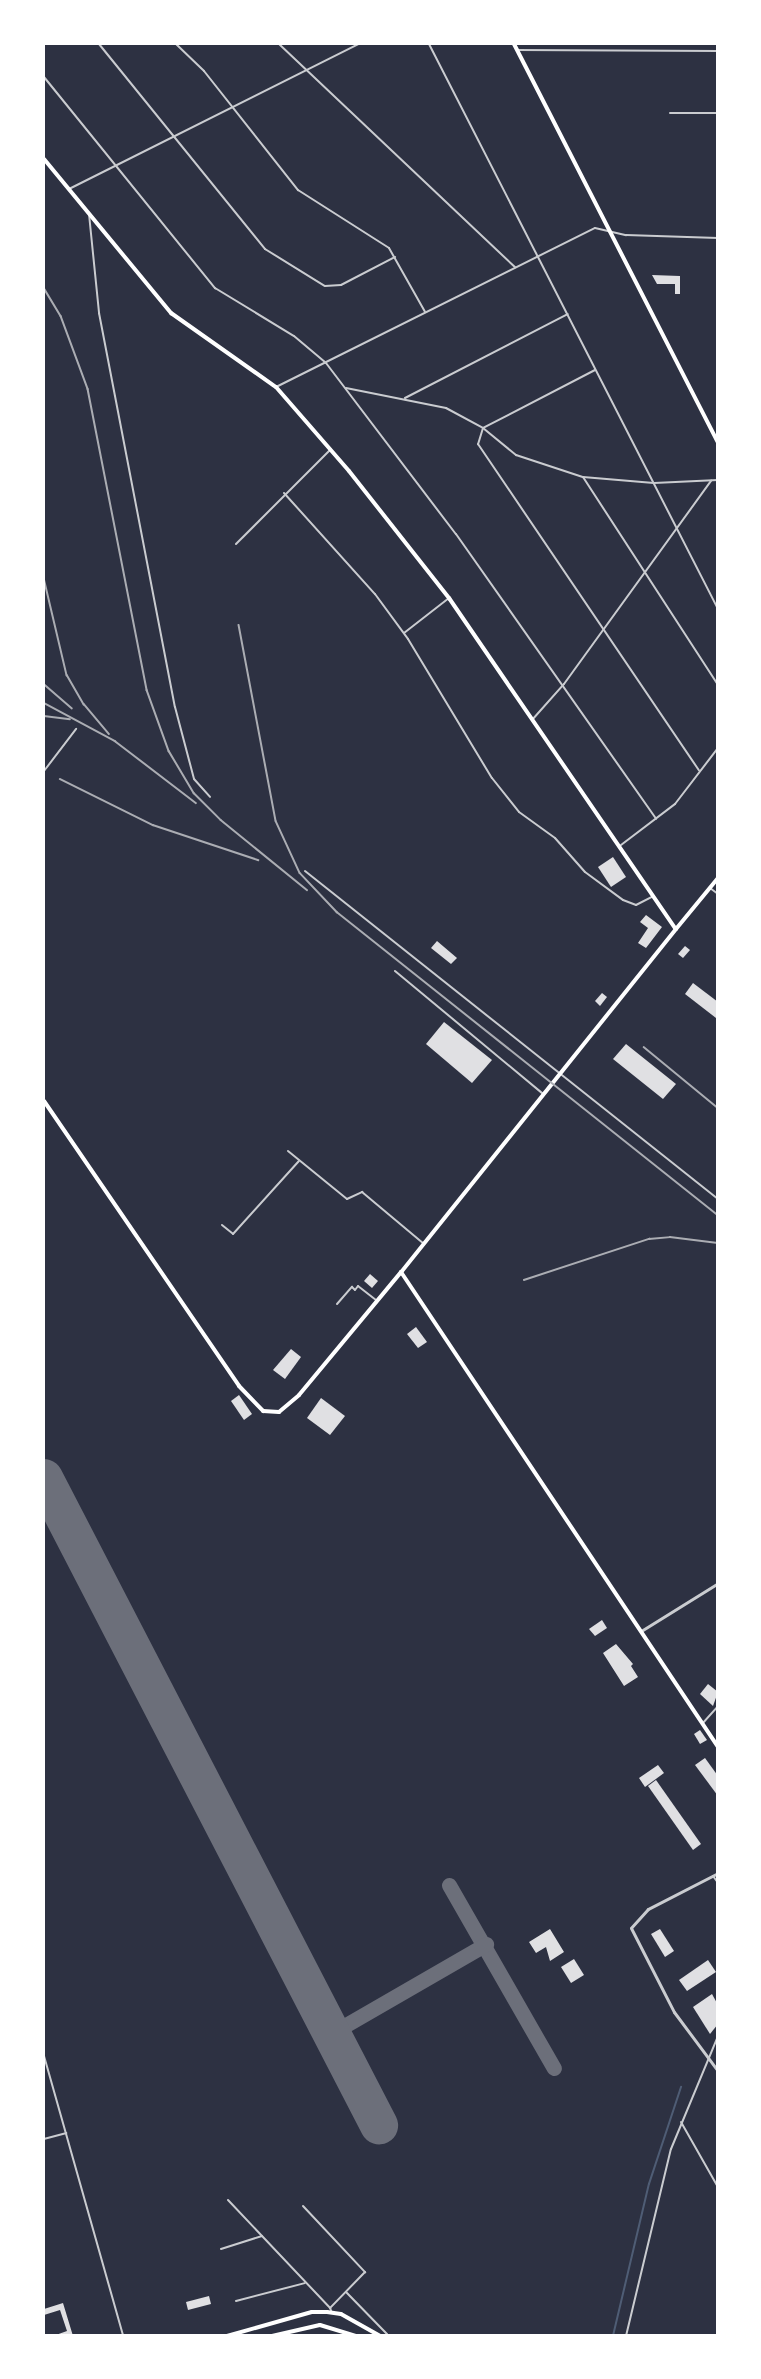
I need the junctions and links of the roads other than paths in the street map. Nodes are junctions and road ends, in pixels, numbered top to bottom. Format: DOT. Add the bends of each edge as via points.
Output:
graph roads {
  1 [pos="99,44"];
  2 [pos="176,44"];
  3 [pos="279,44"];
  4 [pos="358,44"];
  5 [pos="429,44"];
  6 [pos="514,44"];
  7 [pos="517,50"];
  8 [pos="717,51"];
  9 [pos="305,70"];
  10 [pos="44,77"];
  11 [pos="233,108"];
  12 [pos="717,112"];
  13 [pos="670,113"];
  14 [pos="174,137"];
  15 [pos="44,159"];
  16 [pos="115,166"];
  17 [pos="69,189"];
  18 [pos="89,214"];
  19 [pos="608,231"];
  20 [pos="717,238"];
  21 [pos="539,256"];
  22 [pos="394,257"];
  23 [pos="515,267"];
  24 [pos="424,312"];
  25 [pos="568,314"];
  26 [pos="326,363"];
  27 [pos="596,370"];
  28 [pos="276,387"];
  29 [pos="346,388"];
  30 [pos="405,398"];
  31 [pos="483,428"];
  32 [pos="717,442"];
  33 [pos="331,449"];
  34 [pos="583,477"];
  35 [pos="717,480"];
  36 [pos="711,481"];
  37 [pos="654,483"];
  38 [pos="284,493"];
  39 [pos="676,529"];
  40 [pos="236,544"];
  41 [pos="643,573"];
  42 [pos="449,598"];
  43 [pos="717,609"];
  44 [pos="605,626"];
  45 [pos="404,633"];
  46 [pos="564,684"];
  47 [pos="717,685"];
  48 [pos="532,720"];
  49 [pos="76,729"];
  50 [pos="717,748"];
  51 [pos="699,770"];
  52 [pos="44,771"];
  53 [pos="210,797"];
  54 [pos="656,819"];
  55 [pos="621,845"];
  56 [pos="305,871"];
  57 [pos="717,878"];
  58 [pos="710,887"];
  59 [pos="717,894"];
  60 [pos="654,896"];
  61 [pos="675,929"];
  62 [pos="394,971"];
  63 [pos="561,1073"];
  64 [pos="543,1094"];
  65 [pos="44,1101"];
  66 [pos="288,1151"];
  67 [pos="299,1161"];
  68 [pos="717,1199"];
  69 [pos="222,1225"];
  70 [pos="424,1244"];
  71 [pos="402,1272"];
  72 [pos="377,1301"];
  73 [pos="337,1304"];
  74 [pos="717,1583"];
  75 [pos="641,1631"];
  76 [pos="717,1706"];
  77 [pos="702,1724"];
  78 [pos="717,1747"];
  79 [pos="717,1873"];
  80 [pos="713,1876"];
  81 [pos="717,1883"];
  82 [pos="717,2036"];
  83 [pos="44,2056"];
  84 [pos="709,2057"];
  85 [pos="717,2071"];
  86 [pos="681,2122"];
  87 [pos="66,2132"];
  88 [pos="44,2139"];
  89 [pos="717,2187"];
  90 [pos="228,2200"];
  91 [pos="303,2206"];
  92 [pos="262,2236"];
  93 [pos="221,2249"];
  94 [pos="305,2283"];
  95 [pos="346,2292"];
  96 [pos="236,2301"];
  97 [pos="331,2311"];
  98 [pos="387,2334"];
  99 [pos="123,2336"];
  100 [pos="227,2336"];
  101 [pos="272,2336"];
  102 [pos="357,2336"];
  103 [pos="380,2336"];
  104 [pos="626,2336"];
  1 -- 14 [label="street"];
  2 -- 11 [label="street"];
  3 -- 9 [label="street"];
  4 -- 9 [label="street"];
  5 -- 21 [label="street"];
  6 -- 7 [label="main road"];
  7 -- 8 [label="street"];
  7 -- 19 [label="main road"];
  9 -- 11 [label="street"];
  9 -- 23 [label="street"];
  10 -- 16 [label="street"];
  11 -- 14 [label="street"];
  11 -- 22 [label="street" via="298,190 373,237"];
  12 -- 13 [label="street"];
  14 -- 16 [label="street"];
  14 -- 22 [label="street" via="265,249 325,286 341,285"];
  15 -- 17 [label="main road"];
  16 -- 17 [label="street"];
  16 -- 26 [label="street" via="215,288 294,336"];
  17 -- 18 [label="main road"];
  18 -- 28 [label="main road" via="171,313"];
  18 -- 53 [label="street" via="99,313 175,707 194,779"];
  19 -- 20 [label="street"];
  19 -- 21 [label="street" via="595,228"];
  19 -- 32 [label="main road"];
  21 -- 23 [label="street"];
  21 -- 25 [label="street"];
  22 -- 24 [label="street"];
  23 -- 24 [label="street"];
  24 -- 26 [label="street"];
  25 -- 27 [label="street"];
  25 -- 30 [label="street"];
  26 -- 28 [label="street"];
  26 -- 29 [label="street"];
  27 -- 31 [label="street"];
  27 -- 37 [label="street"];
  28 -- 33 [label="main road"];
  29 -- 30 [label="street"];
  29 -- 46 [label="street"];
  30 -- 31 [label="street" via="446,408"];
  31 -- 34 [label="street" via="516,455"];
  31 -- 44 [label="street" via="478,444"];
  33 -- 38 [label="street"];
  33 -- 42 [label="main road"];
  34 -- 37 [label="street"];
  34 -- 41 [label="street"];
  35 -- 36 [label="street"];
  36 -- 37 [label="street"];
  36 -- 39 [label="street"];
  37 -- 39 [label="street"];
  38 -- 40 [label="street"];
  38 -- 45 [label="street" via="349,562"];
  39 -- 41 [label="street"];
  39 -- 43 [label="street"];
  41 -- 44 [label="street"];
  41 -- 47 [label="street"];
  42 -- 45 [label="street"];
  42 -- 48 [label="main road"];
  44 -- 46 [label="street"];
  44 -- 51 [label="street"];
  45 -- 60 [label="street" via="492,778 519,812 555,838 585,872 623,900 636,905"];
  46 -- 48 [label="street"];
  46 -- 54 [label="street"];
  48 -- 55 [label="main road"];
  49 -- 52 [label="street"];
  50 -- 51 [label="street"];
  51 -- 54 [label="street" via="675,804"];
  54 -- 55 [label="street"];
  55 -- 60 [label="main road"];
  56 -- 63 [label="street"];
  57 -- 58 [label="main road"];
  58 -- 59 [label="street"];
  58 -- 61 [label="main road"];
  60 -- 61 [label="main road"];
  61 -- 63 [label="main road"];
  62 -- 64 [label="street"];
  63 -- 64 [label="main road"];
  63 -- 68 [label="street"];
  64 -- 70 [label="main road"];
  65 -- 72 [label="main road" via="239,1386 263,1411 279,1412 299,1395"];
  66 -- 67 [label="street"];
  67 -- 69 [label="street" via="233,1234"];
  67 -- 70 [label="street" via="347,1199 362,1192"];
  70 -- 71 [label="main road"];
  71 -- 72 [label="main road"];
  71 -- 75 [label="main road"];
  72 -- 73 [label="street" via="358,1286 355,1290 352,1287"];
  74 -- 75 [label="street"];
  75 -- 77 [label="main road"];
  76 -- 77 [label="street"];
  77 -- 78 [label="main road"];
  79 -- 80 [label="street"];
  80 -- 81 [label="street"];
  80 -- 84 [label="street" via="648,1909 631,1928 674,2012"];
  82 -- 84 [label="street"];
  83 -- 87 [label="street"];
  84 -- 85 [label="street"];
  84 -- 86 [label="street"];
  86 -- 89 [label="street"];
  86 -- 104 [label="street" via="648,2233"];
  87 -- 88 [label="lane"];
  87 -- 99 [label="street"];
  90 -- 92 [label="street"];
  91 -- 95 [label="street" via="365,2272"];
  92 -- 93 [label="street"];
  92 -- 94 [label="street"];
  94 -- 96 [label="street"];
  94 -- 97 [label="street"];
  95 -- 97 [label="street"];
  95 -- 98 [label="street"];
  97 -- 100 [label="main road" via="312,2312"];
  97 -- 103 [label="main road"];
  101 -- 102 [label="main road" via="320,2325"];
}
